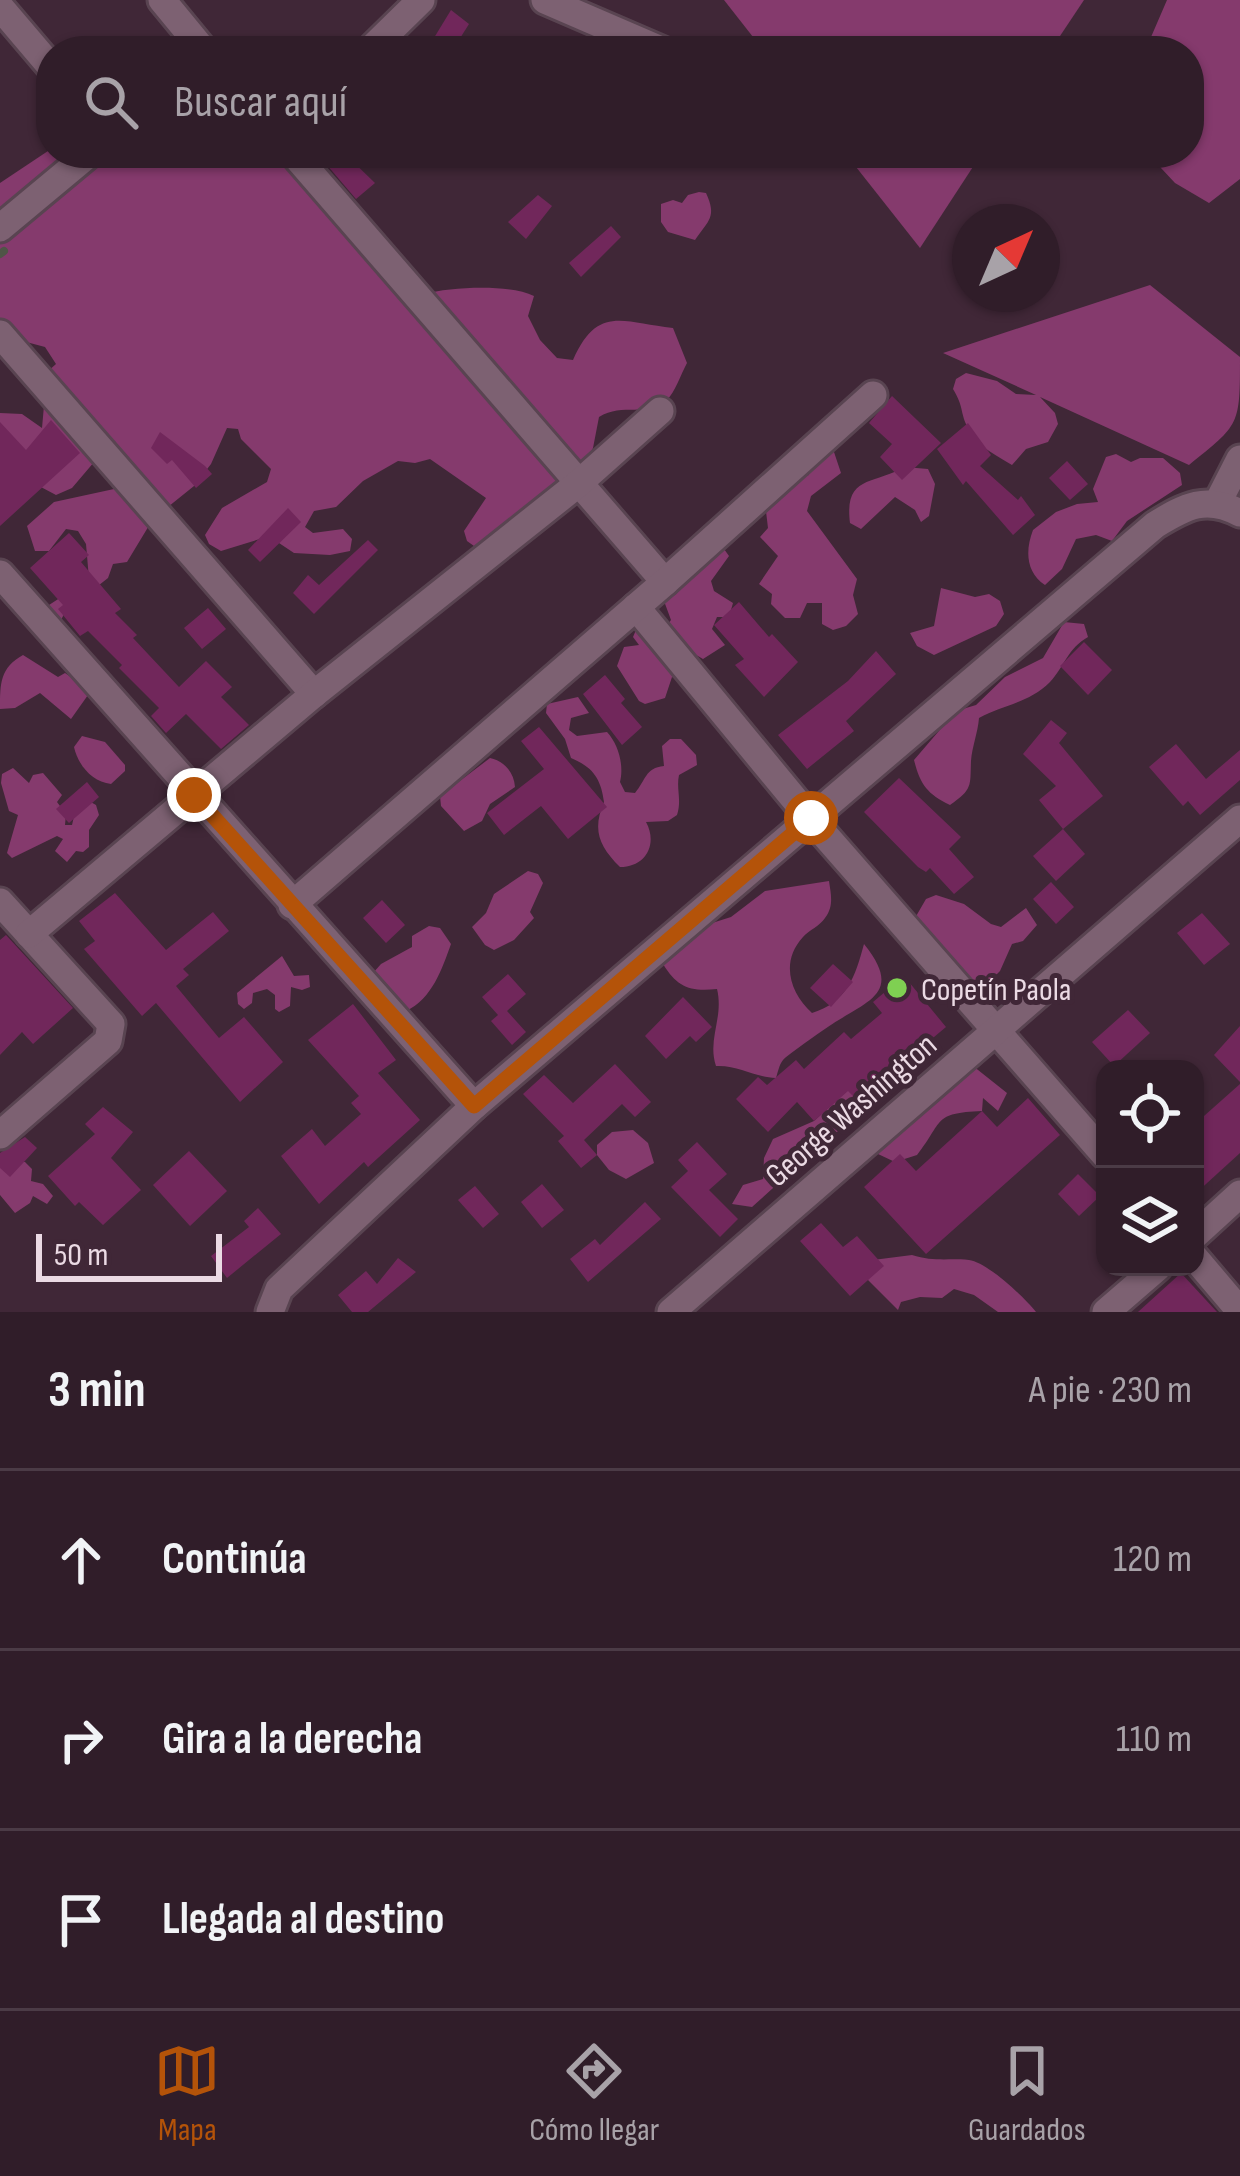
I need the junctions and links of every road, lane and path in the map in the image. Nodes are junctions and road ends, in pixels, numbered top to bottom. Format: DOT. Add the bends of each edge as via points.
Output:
graph roads {
  1 [pos="162,0"];
  2 [pos="421,0"];
  3 [pos="545,0"];
  4 [pos="0,8"];
  5 [pos="192,36"];
  6 [pos="384,36"];
  7 [pos="628,36"];
  8 [pos="36,50"];
  9 [pos="72,168"];
  10 [pos="305,168"];
  11 [pos="0,228"];
  12 [pos="0,334"];
  13 [pos="873,395"];
  14 [pos="660,411"];
  15 [pos="1240,459"];
  16 [pos="579,482"];
  17 [pos="1229,507"];
  18 [pos="0,574"];
  19 [pos="665,582"];
  20 [pos="637,607"];
  21 [pos="314,694"];
  22 [pos="194,795"];
  23 [pos="811,818"];
  24 [pos="1240,819"];
  25 [pos="0,902"];
  26 [pos="292,905"];
  27 [pos="29,934"];
  28 [pos="995,1030"];
  29 [pos="474,1106"];
  30 [pos="0,1135"];
  31 [pos="1096,1145"];
  32 [pos="1240,1194"];
  33 [pos="1204,1226"];
  34 [pos="1204,1269"];
  35 [pos="1148,1276"];
  36 [pos="1240,1311"];
  37 [pos="270,1312"];
  38 [pos="671,1312"];
  39 [pos="1106,1312"];
  1 -- 5 [label="street"];
  2 -- 6 [label="street"];
  3 -- 7 [label="street"];
  4 -- 8 [label="street"];
  9 -- 11 [label="street"];
  10 -- 16 [label="street"];
  12 -- 21 [label="street"];
  13 -- 19 [label="street"];
  14 -- 16 [label="street"];
  15 -- 17 [label="street"];
  16 -- 19 [label="street"];
  16 -- 21 [label="street"];
  17 -- 23 [label="street" via="1186,505 1155,525"];
  18 -- 22 [label="street"];
  19 -- 20 [label="street"];
  20 -- 23 [label="street"];
  20 -- 26 [label="street"];
  21 -- 22 [label="street"];
  22 -- 26 [label="street"];
  22 -- 27 [label="street"];
  23 -- 28 [label="street"];
  23 -- 29 [label="street"];
  24 -- 28 [label="street, George Washington"];
  25 -- 27 [label="street"];
  26 -- 29 [label="street"];
  27 -- 30 [label="street" via="112,1033"];
  28 -- 31 [label="street"];
  28 -- 38 [label="street, George Washington"];
  29 -- 37 [label="street" via="279,1289"];
  32 -- 33 [label="street"];
  34 -- 36 [label="street"];
  35 -- 39 [label="street"];
}
